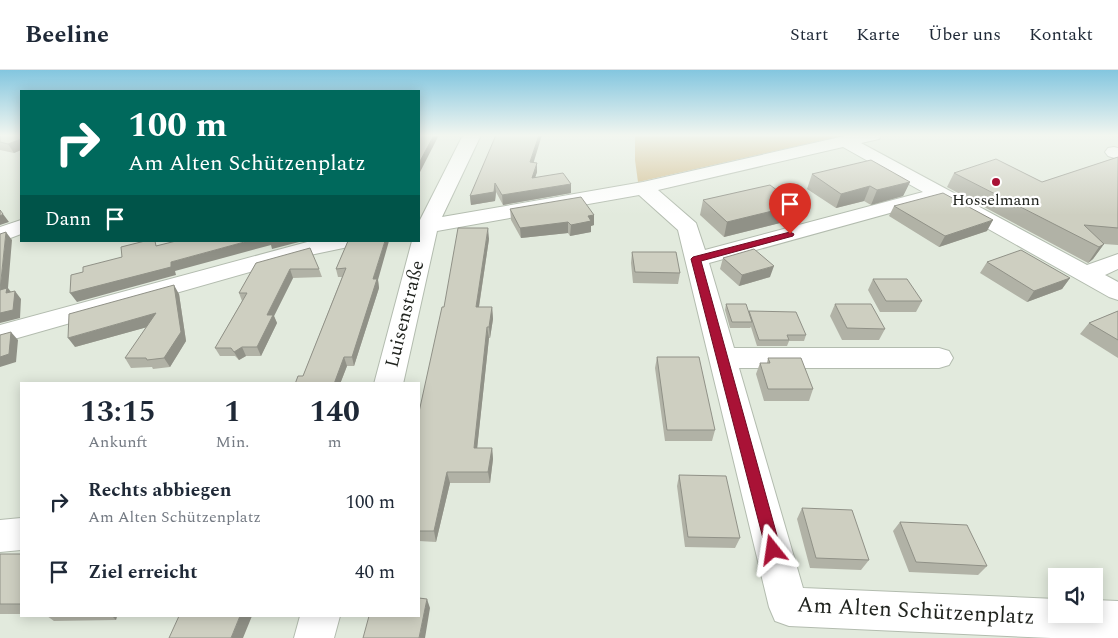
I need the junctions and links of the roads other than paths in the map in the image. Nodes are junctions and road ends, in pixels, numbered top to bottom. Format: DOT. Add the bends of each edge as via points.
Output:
graph roads {
  1 [pos="458,162"];
  2 [pos="760,162"];
  3 [pos="881,162"];
  4 [pos="643,188"];
  5 [pos="940,195"];
  6 [pos="20,226"];
  7 [pos="423,227"];
  8 [pos="0,235"];
  9 [pos="420,240"];
  10 [pos="340,242"];
  11 [pos="420,242"];
  12 [pos="696,259"];
  13 [pos="1118,261"];
  14 [pos="1085,274"];
  15 [pos="1118,292"];
  16 [pos="0,334"];
  17 [pos="722,358"];
  18 [pos="940,358"];
  19 [pos="388,382"];
  20 [pos="20,534"];
  21 [pos="0,536"];
  22 [pos="320,617"];
  23 [pos="1118,621"];
  24 [pos="314,638"];
  1 -- 7 [label="street, Luisenstraße"];
  2 -- 4 [label="street"];
  3 -- 5 [label="street"];
  4 -- 7 [label="street"];
  4 -- 12 [label="street, Am Alten Schützenplatz" via="688,228"];
  5 -- 12 [label="street"];
  5 -- 14 [label="street"];
  6 -- 8 [label="street"];
  7 -- 9 [label="street, Luisenstraße"];
  10 -- 16 [label="street"];
  11 -- 19 [label="street, Luisenstraße"];
  12 -- 17 [label="street, Am Alten Schützenplatz"];
  13 -- 14 [label="street"];
  14 -- 15 [label="street"];
  17 -- 18 [label="street"];
  17 -- 23 [label="street, Am Alten Schützenplatz" via="789,607"];
  20 -- 21 [label="street"];
  22 -- 24 [label="street"];
}
